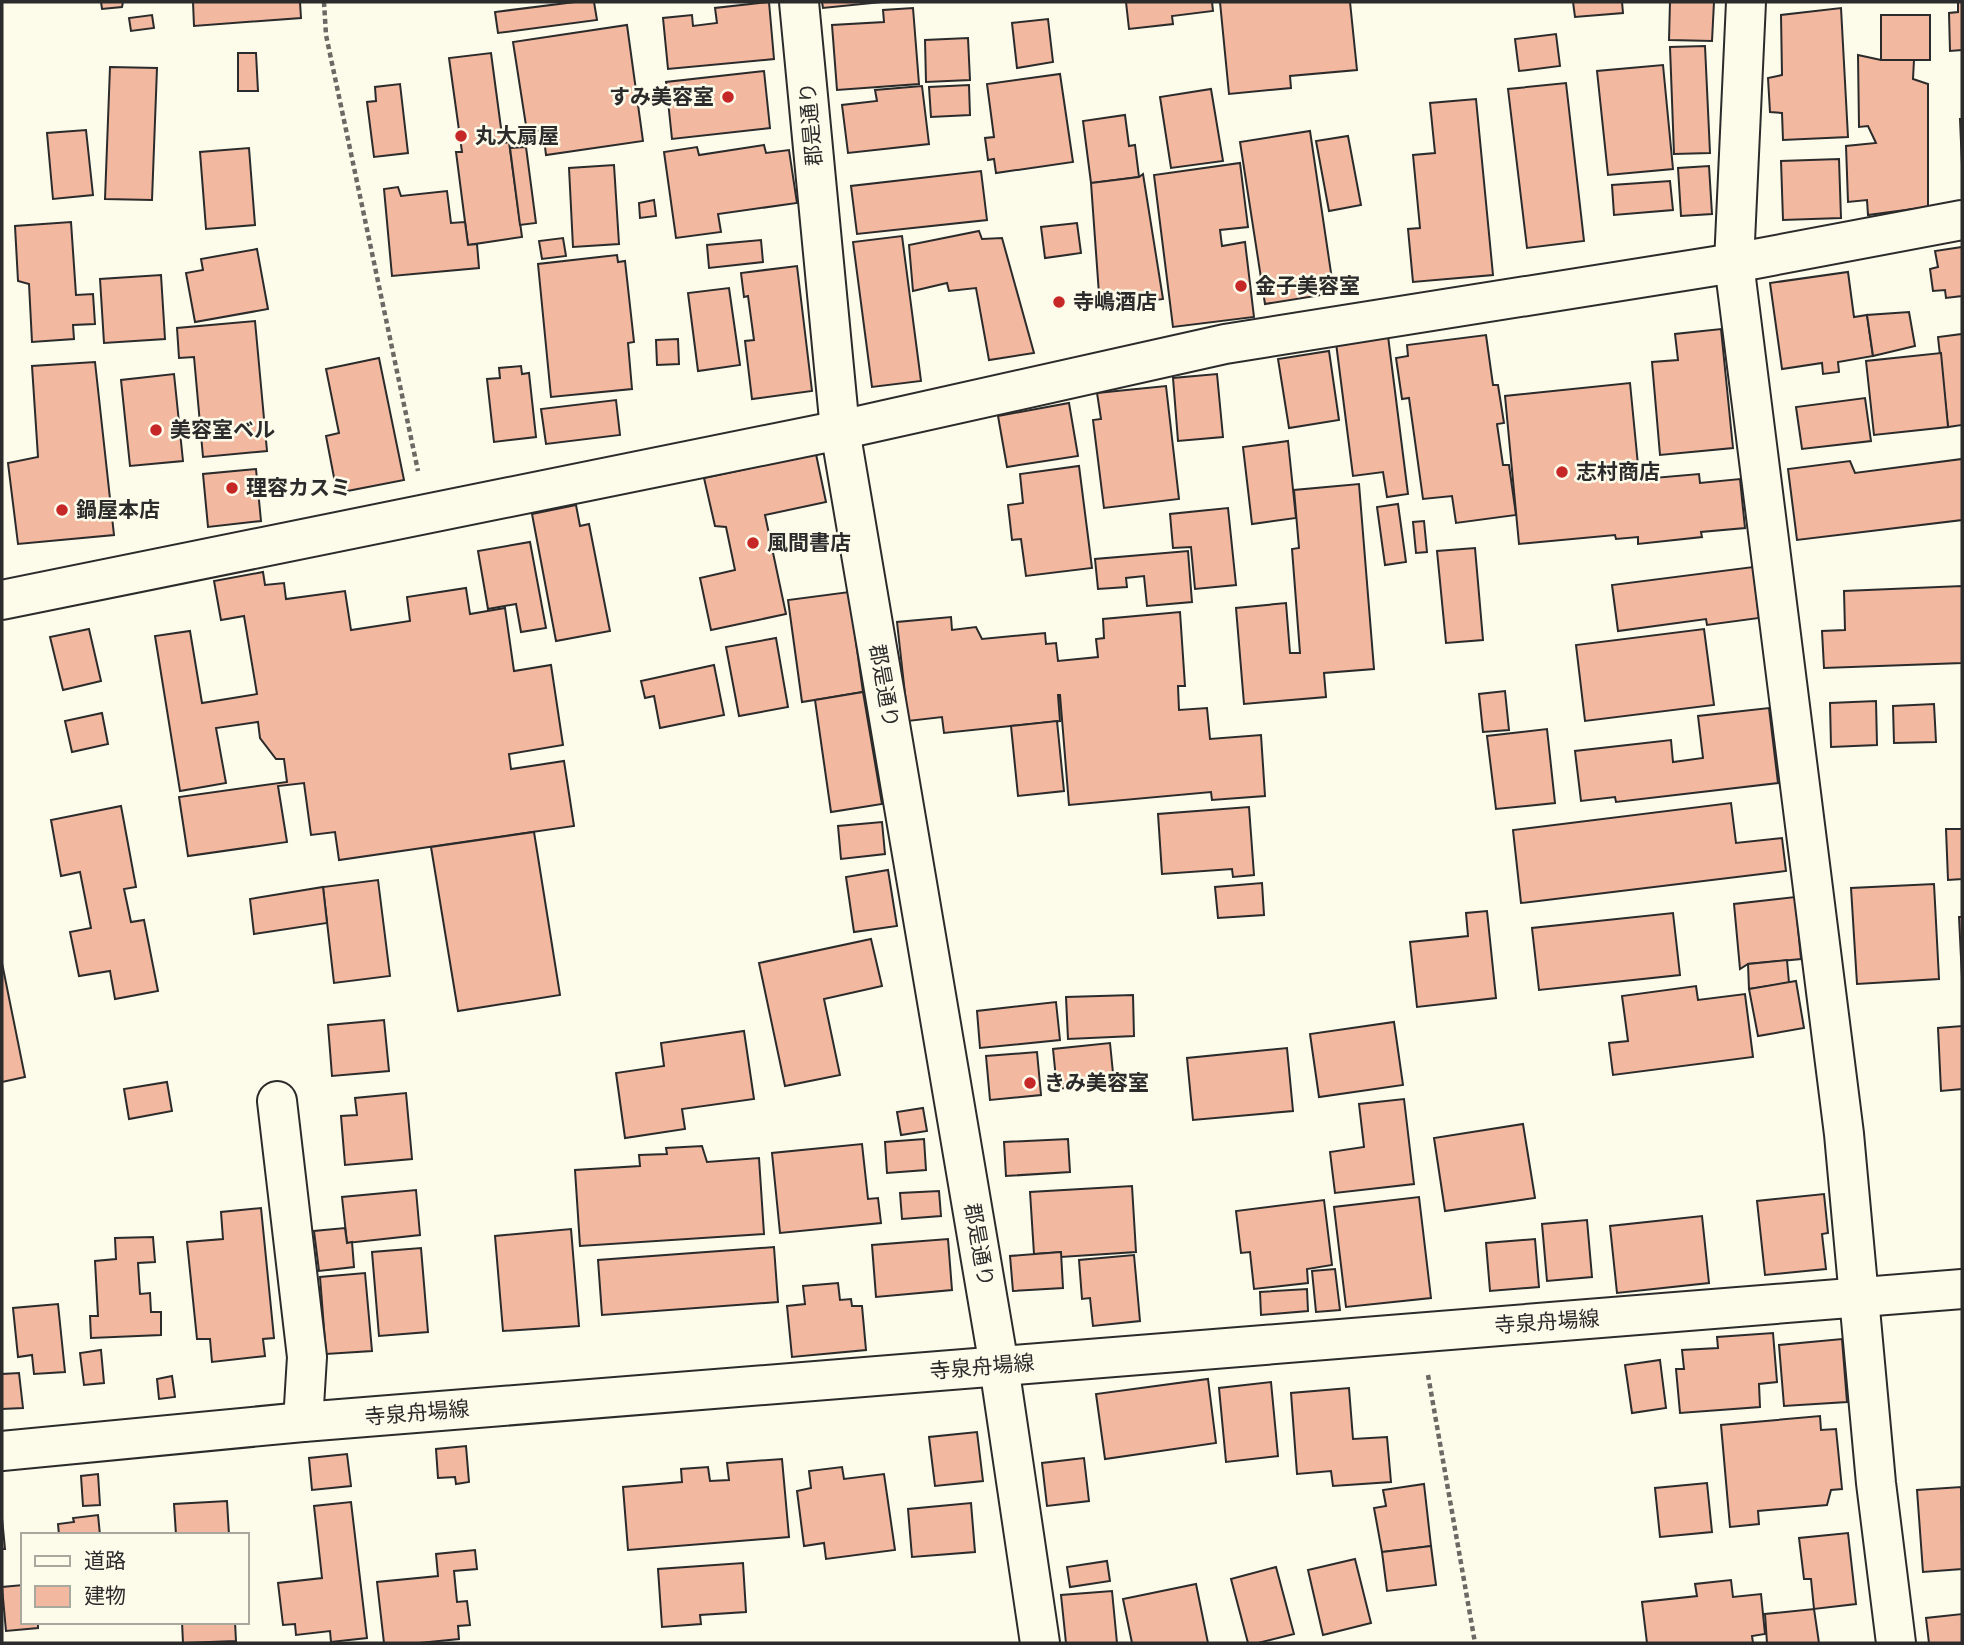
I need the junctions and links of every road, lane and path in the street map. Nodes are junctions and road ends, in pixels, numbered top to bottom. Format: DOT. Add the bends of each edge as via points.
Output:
graph roads {
  1 [pos="324,2"];
  2 [pos="799,2"];
  3 [pos="1746,2"];
  4 [pos="1962,220"];
  5 [pos="1734,263"];
  6 [pos="840,430"];
  7 [pos="426,513"];
  8 [pos="2,600"];
  9 [pos="277,1101"];
  10 [pos="1962,1289"];
  11 [pos="1858,1297"];
  12 [pos="1420,1332"];
  13 [pos="999,1366"];
  14 [pos="303,1422"];
  15 [pos="2,1451"];
  16 [pos="1040,1643"];
  17 [pos="1475,1643"];
  18 [pos="1896,1643"];
  1 -- 7 [label="path" via="326,35"];
  2 -- 6 [label="street, 郡是通り"];
  3 -- 5 [label="street"];
  4 -- 5 [label="street"];
  5 -- 6 [label="street" via="1225,344"];
  5 -- 11 [label="street" via="1842,1121"];
  6 -- 7 [label="street"];
  6 -- 13 [label="street, 郡是通り"];
  7 -- 8 [label="street"];
  9 -- 14 [label="street" via="307,1357"];
  10 -- 11 [label="street, 寺泉舟場線"];
  11 -- 12 [label="street, 寺泉舟場線"];
  11 -- 18 [label="street"];
  12 -- 13 [label="street, 寺泉舟場線"];
  12 -- 17 [label="path"];
  13 -- 14 [label="street, 寺泉舟場線"];
  13 -- 16 [label="street, 郡是通り"];
  14 -- 15 [label="street, 寺泉舟場線"];
}
